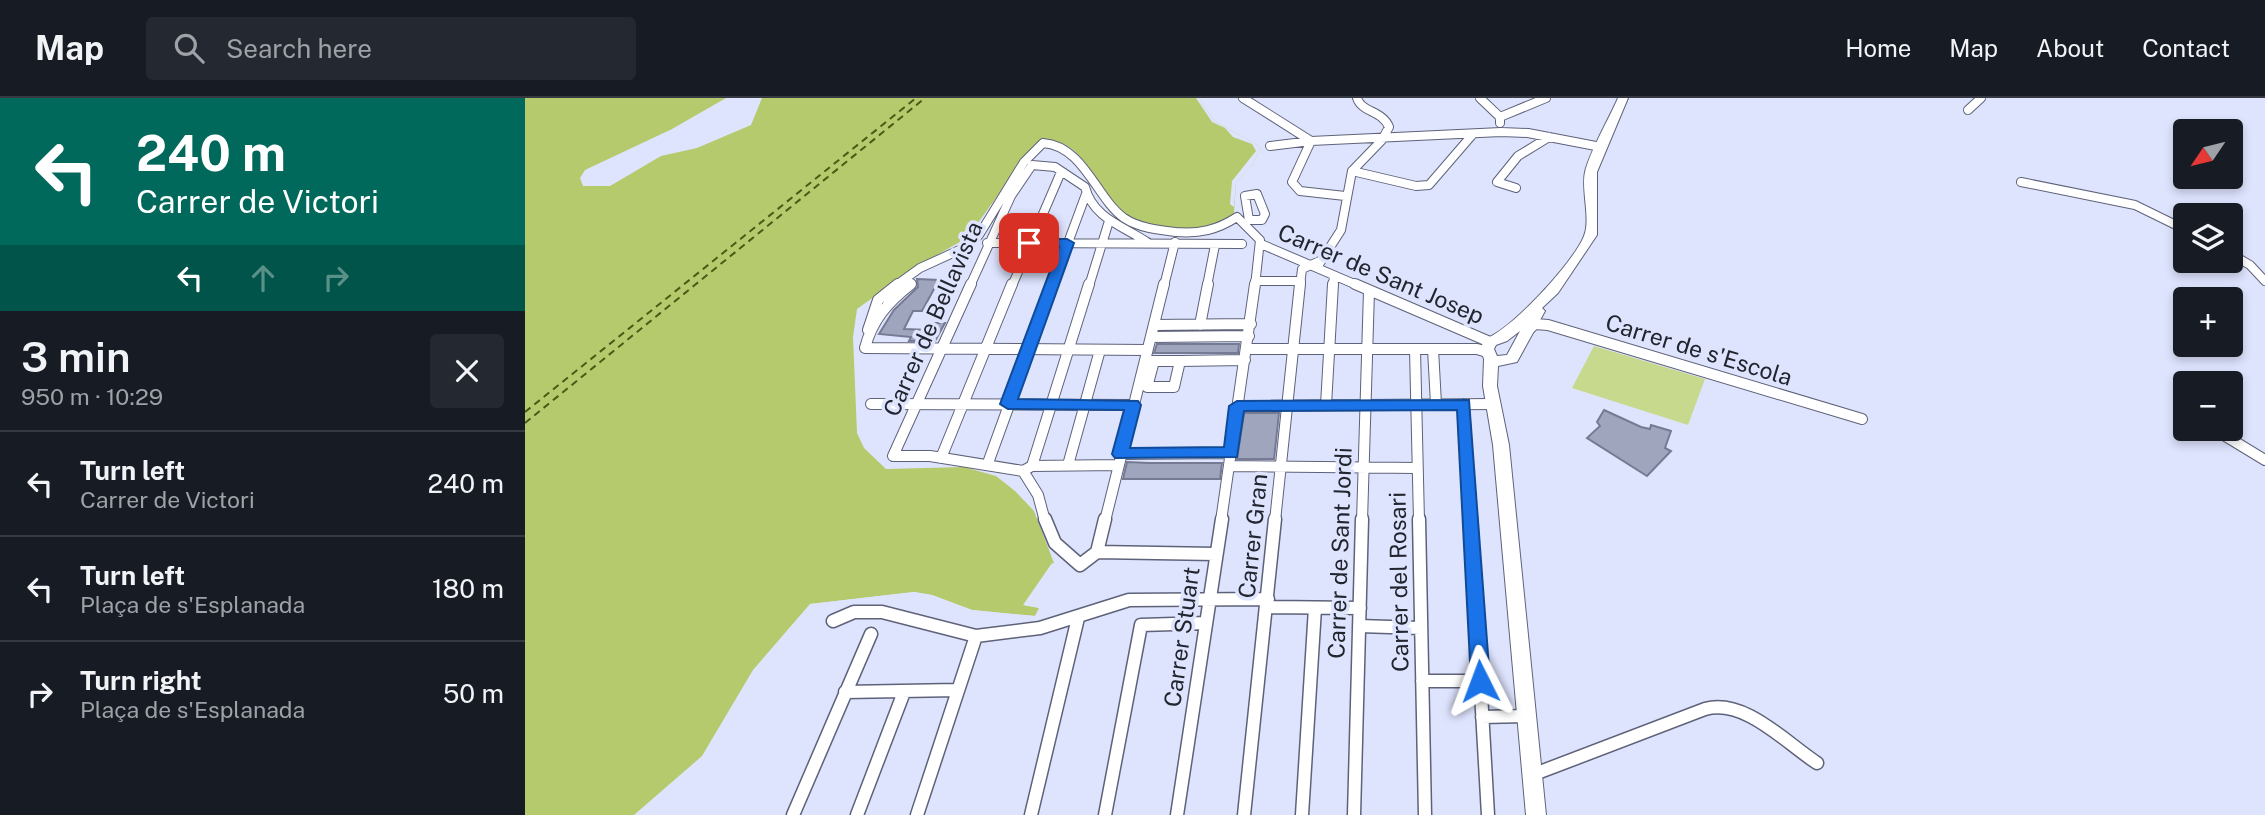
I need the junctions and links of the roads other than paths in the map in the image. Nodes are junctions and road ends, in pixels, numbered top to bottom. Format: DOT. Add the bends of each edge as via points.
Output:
graph roads {
  1 [pos="1244,98"];
  2 [pos="1357,98"];
  3 [pos="1481,98"];
  4 [pos="1546,98"];
  5 [pos="1623,98"];
  6 [pos="1981,98"];
  7 [pos="1968,110"];
  8 [pos="1500,117"];
  9 [pos="1501,132"];
  10 [pos="1473,134"];
  11 [pos="1549,137"];
  12 [pos="1387,138"];
  13 [pos="1311,141"];
  14 [pos="1270,146"];
  15 [pos="1601,147"];
  16 [pos="1352,171"];
  17 [pos="1062,172"];
  18 [pos="2021,182"];
  19 [pos="1516,188"];
  20 [pos="1086,194"];
  21 [pos="1345,196"];
  22 [pos="1109,221"];
  23 [pos="2173,224"];
  24 [pos="1103,242"];
  25 [pos="1147,242"];
  26 [pos="1175,242"];
  27 [pos="1260,242"];
  28 [pos="984,243"];
  29 [pos="1029,243"];
  30 [pos="1067,243"];
  31 [pos="1242,244"];
  32 [pos="1215,245"];
  33 [pos="2243,261"];
  34 [pos="1315,263"];
  35 [pos="1334,276"];
  36 [pos="1255,281"];
  37 [pos="1301,281"];
  38 [pos="1558,282"];
  39 [pos="2265,282"];
  40 [pos="1369,291"];
  41 [pos="1251,324"];
  42 [pos="1154,325"];
  43 [pos="1200,325"];
  44 [pos="868,330"];
  45 [pos="1527,331"];
  46 [pos="1249,336"];
  47 [pos="1151,337"];
  48 [pos="1517,346"];
  49 [pos="940,348"];
  50 [pos="1493,348"];
  51 [pos="987,349"];
  52 [pos="1028,349"];
  53 [pos="1069,349"];
  54 [pos="1247,349"];
  55 [pos="1293,349"];
  56 [pos="1329,349"];
  57 [pos="1367,349"];
  58 [pos="1415,349"];
  59 [pos="1433,349"];
  60 [pos="1100,350"];
  61 [pos="1149,357"];
  62 [pos="1180,360"];
  63 [pos="1245,360"];
  64 [pos="1508,362"];
  65 [pos="915,403"];
  66 [pos="871,404"];
  67 [pos="964,404"];
  68 [pos="1008,404"];
  69 [pos="1051,404"];
  70 [pos="1085,404"];
  71 [pos="1436,404"];
  72 [pos="1464,404"];
  73 [pos="1493,404"];
  74 [pos="1133,405"];
  75 [pos="1326,405"];
  76 [pos="1366,405"];
  77 [pos="1416,405"];
  78 [pos="1237,406"];
  79 [pos="1288,406"];
  80 [pos="1862,419"];
  81 [pos="2234,441"];
  82 [pos="1501,445"];
  83 [pos="941,458"];
  84 [pos="1119,459"];
  85 [pos="1230,459"];
  86 [pos="2265,460"];
  87 [pos="988,463"];
  88 [pos="1282,465"];
  89 [pos="1068,466"];
  90 [pos="1364,467"];
  91 [pos="1027,468"];
  92 [pos="1417,468"];
  93 [pos="1097,552"];
  94 [pos="1216,554"];
  95 [pos="1209,599"];
  96 [pos="1267,603"];
  97 [pos="1315,608"];
  98 [pos="1360,608"];
  99 [pos="1078,618"];
  100 [pos="833,621"];
  101 [pos="1206,623"];
  102 [pos="1359,626"];
  103 [pos="1421,628"];
  104 [pos="871,634"];
  105 [pos="976,636"];
  106 [pos="1422,681"];
  107 [pos="1480,681"];
  108 [pos="957,690"];
  109 [pos="845,692"];
  110 [pos="904,692"];
  111 [pos="1526,716"];
  112 [pos="1482,717"];
  113 [pos="1818,763"];
  114 [pos="1532,775"];
  115 [pos="793,815"];
  116 [pos="857,815"];
  117 [pos="917,815"];
  118 [pos="1031,815"];
  119 [pos="1105,815"];
  120 [pos="1177,815"];
  121 [pos="1244,815"];
  122 [pos="1302,815"];
  123 [pos="1354,815"];
  124 [pos="1425,815"];
  125 [pos="1488,815"];
  126 [pos="1536,815"];
  1 -- 13 [label="street"];
  2 -- 12 [label="street" via="1360,106 1389,121"];
  3 -- 8 [label="street"];
  4 -- 8 [label="street"];
  5 -- 15 [label="main road"];
  6 -- 7 [label="street"];
  8 -- 9 [label="street"];
  9 -- 10 [label="street"];
  9 -- 11 [label="street"];
  10 -- 12 [label="street" via="1445,131"];
  10 -- 16 [label="street" via="1429,185"];
  11 -- 15 [label="street"];
  11 -- 19 [label="street" via="1518,156 1497,182"];
  12 -- 13 [label="street"];
  12 -- 16 [label="street"];
  13 -- 14 [label="street"];
  13 -- 21 [label="street" via="1294,187"];
  15 -- 38 [label="main road" via="1590,179 1591,235"];
  16 -- 21 [label="street, Carrer Gran"];
  17 -- 20 [label="street" via="1085,187"];
  17 -- 28 [label="street, Carrer de Bellavista" via="1032,165"];
  17 -- 29 [label="street"];
  18 -- 23 [label="street" via="2135,205"];
  20 -- 22 [label="street"];
  20 -- 30 [label="street"];
  21 -- 34 [label="street, Carrer Gran" via="1343,225"];
  22 -- 24 [label="street"];
  22 -- 25 [label="street"];
  24 -- 25 [label="street"];
  24 -- 30 [label="street"];
  24 -- 53 [label="street"];
  25 -- 26 [label="street"];
  26 -- 32 [label="street"];
  26 -- 42 [label="street"];
  27 -- 34 [label="street, Carrer de Sant Josep"];
  27 -- 36 [label="street"];
  27 -- 44 [label="street" via="1237,217 1206,233 1138,225 1118,213 1091,176 1049,142 1043,143 1028,157 979,235 966,247 920,268 878,300"];
  28 -- 29 [label="street"];
  28 -- 44 [label="street" via="921,276 885,305"];
  28 -- 49 [label="street, Carrer de Bellavista"];
  29 -- 30 [label="street"];
  29 -- 51 [label="street"];
  30 -- 52 [label="street"];
  31 -- 32 [label="street"];
  32 -- 43 [label="street"];
  33 -- 39 [label="street"];
  34 -- 35 [label="street, Carrer de Sant Josep"];
  34 -- 37 [label="street, Carrer Gran" via="1302,270"];
  35 -- 40 [label="street, Carrer de Sant Josep"];
  35 -- 56 [label="street"];
  36 -- 37 [label="street"];
  36 -- 41 [label="street"];
  37 -- 55 [label="street, Carrer Gran"];
  38 -- 45 [label="main road"];
  38 -- 50 [label="main road"];
  40 -- 50 [label="street, Carrer de Sant Josep"];
  40 -- 57 [label="street, Carrer de Sant Jordi"];
  41 -- 43 [label="street"];
  41 -- 46 [label="street"];
  42 -- 43 [label="street"];
  42 -- 47 [label="street"];
  44 -- 49 [label="street" via="865,348"];
  45 -- 48 [label="main road"];
  45 -- 80 [label="street, Carrer de s'Escola" via="1535,324 1548,325"];
  46 -- 47 [label="street"];
  46 -- 54 [label="street"];
  47 -- 61 [label="street"];
  48 -- 50 [label="main road"];
  48 -- 64 [label="main road"];
  49 -- 51 [label="street"];
  49 -- 65 [label="street, Carrer de Bellavista"];
  50 -- 59 [label="street"];
  50 -- 64 [label="main road"];
  50 -- 73 [label="main road"];
  51 -- 52 [label="street"];
  51 -- 67 [label="street"];
  52 -- 53 [label="street"];
  52 -- 68 [label="street"];
  53 -- 60 [label="street"];
  53 -- 69 [label="street"];
  54 -- 55 [label="street"];
  54 -- 63 [label="street"];
  55 -- 56 [label="street"];
  55 -- 79 [label="street, Carrer Gran"];
  56 -- 57 [label="street"];
  56 -- 75 [label="street"];
  57 -- 58 [label="street"];
  57 -- 76 [label="street, Carrer de Sant Jordi"];
  58 -- 59 [label="street"];
  58 -- 77 [label="street, Carrer del Rosari"];
  59 -- 71 [label="street"];
  60 -- 61 [label="street"];
  60 -- 70 [label="street"];
  61 -- 62 [label="street"];
  61 -- 62 [label="street" via="1147,387 1174,387"];
  61 -- 74 [label="street"];
  62 -- 63 [label="street"];
  63 -- 78 [label="street, Carrer Stuart"];
  64 -- 82 [label="main road" via="1500,387"];
  65 -- 66 [label="street"];
  65 -- 67 [label="street"];
  65 -- 83 [label="street, Carrer de Bellavista" via="893,456"];
  67 -- 68 [label="street"];
  67 -- 83 [label="street"];
  68 -- 69 [label="street"];
  68 -- 87 [label="street"];
  69 -- 70 [label="street"];
  69 -- 91 [label="street"];
  70 -- 74 [label="street"];
  70 -- 89 [label="street"];
  71 -- 72 [label="street"];
  71 -- 77 [label="street"];
  72 -- 73 [label="street"];
  72 -- 107 [label="street"];
  73 -- 82 [label="main road"];
  74 -- 84 [label="street"];
  75 -- 76 [label="street"];
  75 -- 79 [label="street"];
  76 -- 77 [label="street"];
  76 -- 90 [label="street, Carrer de Sant Jordi"];
  77 -- 92 [label="street, Carrer del Rosari"];
  78 -- 79 [label="street"];
  78 -- 85 [label="street, Carrer Stuart"];
  79 -- 88 [label="street, Carrer Gran"];
  81 -- 86 [label="street"];
  82 -- 111 [label="main road"];
  83 -- 87 [label="street"];
  84 -- 85 [label="street"];
  84 -- 89 [label="street"];
  84 -- 93 [label="street"];
  85 -- 88 [label="street"];
  85 -- 94 [label="street, Carrer Stuart"];
  87 -- 91 [label="street"];
  88 -- 90 [label="street"];
  88 -- 96 [label="street, Carrer Gran"];
  89 -- 91 [label="street"];
  90 -- 92 [label="street"];
  90 -- 98 [label="street, Carrer de Sant Jordi"];
  91 -- 93 [label="street" via="1046,531 1061,554 1080,565"];
  92 -- 103 [label="street, Carrer del Rosari"];
  93 -- 94 [label="street"];
  94 -- 95 [label="street, Carrer Stuart"];
  95 -- 96 [label="street"];
  95 -- 99 [label="street" via="1129,600"];
  95 -- 101 [label="street, Carrer Stuart"];
  96 -- 97 [label="street"];
  96 -- 121 [label="street, Carrer Gran"];
  97 -- 98 [label="street"];
  97 -- 122 [label="street"];
  98 -- 102 [label="street, Carrer de Sant Jordi"];
  99 -- 105 [label="street"];
  99 -- 118 [label="street"];
  100 -- 105 [label="street" via="854,612 882,612"];
  101 -- 119 [label="street" via="1141,625"];
  101 -- 120 [label="street, Carrer Stuart"];
  102 -- 103 [label="street"];
  102 -- 123 [label="street, Carrer de Sant Jordi"];
  103 -- 106 [label="street, Carrer del Rosari"];
  104 -- 109 [label="street"];
  105 -- 108 [label="street"];
  106 -- 107 [label="street"];
  106 -- 124 [label="street, Carrer del Rosari"];
  107 -- 112 [label="street"];
  108 -- 110 [label="street"];
  108 -- 117 [label="street"];
  109 -- 110 [label="street"];
  109 -- 115 [label="street"];
  110 -- 116 [label="street"];
  111 -- 112 [label="street"];
  111 -- 114 [label="main road"];
  112 -- 125 [label="street"];
  113 -- 114 [label="street" via="1736,711 1720,706"];
  114 -- 126 [label="main road"];
}
